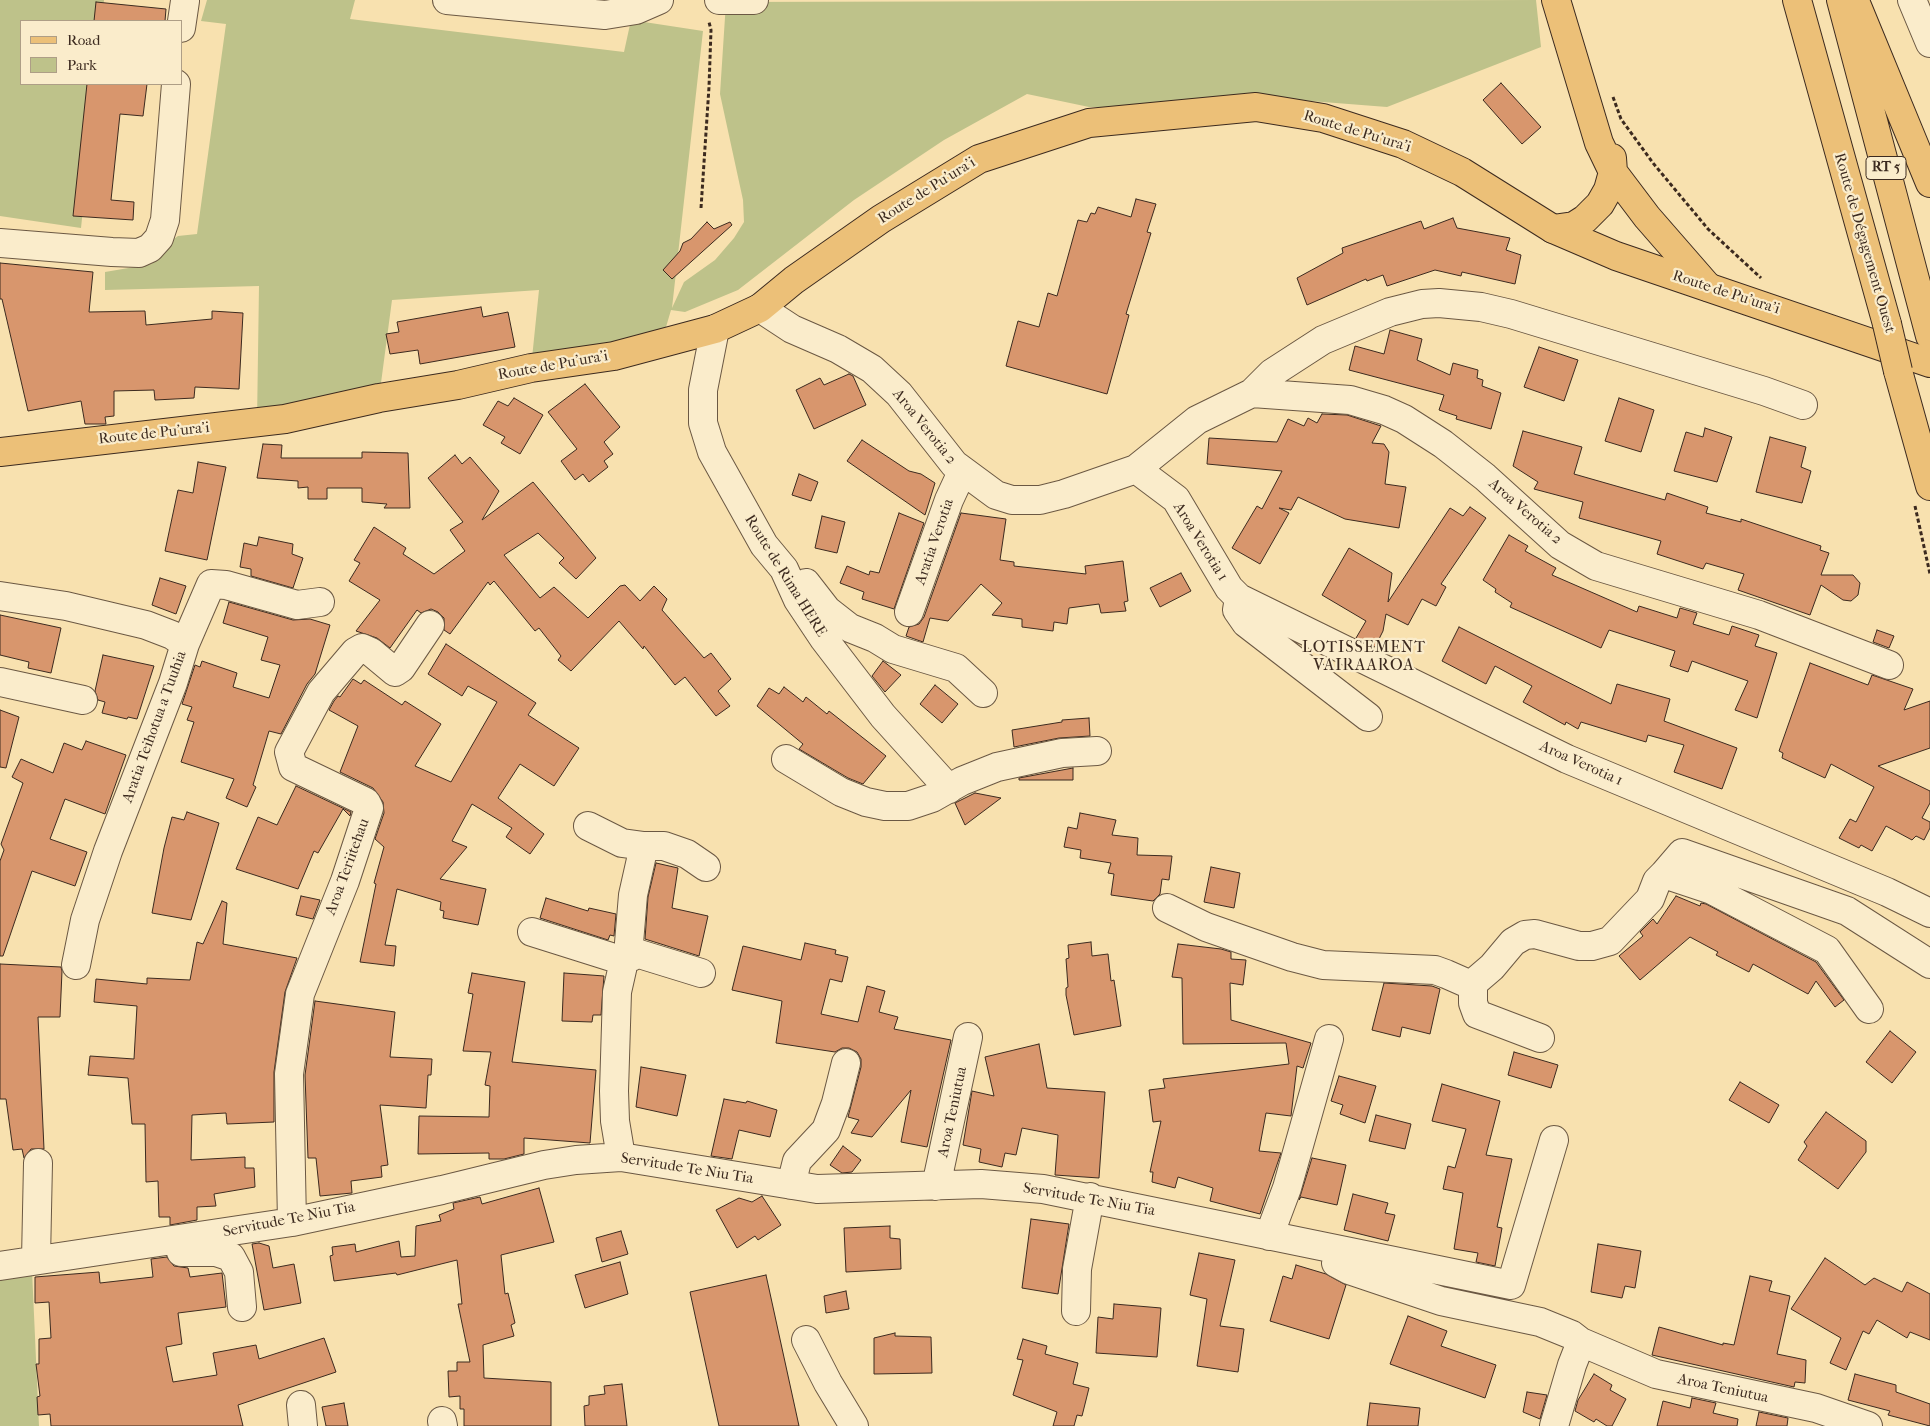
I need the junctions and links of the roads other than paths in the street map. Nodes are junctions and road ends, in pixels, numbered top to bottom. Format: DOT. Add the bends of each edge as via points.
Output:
graph roads {
  1 [pos="447,0"];
  2 [pos="659,0"];
  3 [pos="754,0"];
  4 [pos="1556,0"];
  5 [pos="1576,0"];
  6 [pos="1797,0"];
  7 [pos="1842,0"];
  8 [pos="1854,0"];
  9 [pos="1912,0"];
  10 [pos="713,7"];
  11 [pos="1930,43"];
  12 [pos="176,85"];
  13 [pos="1613,172"];
  14 [pos="1930,183"];
  15 [pos="1553,229"];
  16 [pos="0,243"];
  17 [pos="1708,286"];
  18 [pos="760,308"];
  19 [pos="715,329"];
  20 [pos="1930,336"];
  21 [pos="1930,362"];
  22 [pos="1252,393"];
  23 [pos="1803,405"];
  24 [pos="0,452"];
  25 [pos="1136,469"];
  26 [pos="962,472"];
  27 [pos="1930,486"];
  28 [pos="764,544"];
  29 [pos="0,596"];
  30 [pos="1239,598"];
  31 [pos="320,602"];
  32 [pos="909,612"];
  33 [pos="430,625"];
  34 [pos="185,644"];
  35 [pos="1889,665"];
  36 [pos="0,682"];
  37 [pos="983,693"];
  38 [pos="83,700"];
  39 [pos="1368,717"];
  40 [pos="1097,751"];
  41 [pos="786,759"];
  42 [pos="948,789"];
  43 [pos="588,826"];
  44 [pos="644,846"];
  45 [pos="706,867"];
  46 [pos="1664,874"];
  47 [pos="1167,908"];
  48 [pos="1930,913"];
  49 [pos="532,932"];
  50 [pos="628,959"];
  51 [pos="1930,964"];
  52 [pos="76,965"];
  53 [pos="701,972"];
  54 [pos="1471,985"];
  55 [pos="1869,1009"];
  56 [pos="968,1037"];
  57 [pos="1540,1038"];
  58 [pos="1329,1039"];
  59 [pos="846,1063"];
  60 [pos="1554,1140"];
  61 [pos="621,1157"];
  62 [pos="38,1163"];
  63 [pos="791,1185"];
  64 [pos="936,1186"];
  65 [pos="1090,1197"];
  66 [pos="292,1222"];
  67 [pos="1269,1236"];
  68 [pos="166,1241"];
  69 [pos="1317,1246"];
  70 [pos="36,1259"];
  71 [pos="0,1266"];
  72 [pos="242,1308"];
  73 [pos="1076,1311"];
  74 [pos="806,1340"];
  75 [pos="1581,1342"];
  76 [pos="854,1426"];
  77 [pos="1554,1426"];
  78 [pos="1868,1426"];
  1 -- 2 [label="street" via="605,15 636,10"];
  3 -- 10 [label="street"];
  4 -- 13 [label="main road" via="1599,143"];
  5 -- 13 [label="main road" via="1610,141"];
  6 -- 27 [label="main road, Route de Dégagement Ouest / RT 5, bridge"];
  7 -- 20 [label="main road, RT 5"];
  8 -- 14 [label="main road"];
  9 -- 11 [label="street"];
  12 -- 16 [label="street" via="165,220 159,238 150,248 139,253"];
  13 -- 15 [label="main road" via="1604,197 1585,219 1574,226"];
  13 -- 17 [label="main road" via="1646,217"];
  15 -- 17 [label="main road, Route de Pu'ura'i" via="1616,256"];
  15 -- 18 [label="main road, Route de Pu'ura'i" via="1462,172 1403,144 1323,118 1256,107 1119,119 1089,123 979,159 881,219"];
  17 -- 21 [label="main road, Route de Pu'ura'i"];
  18 -- 19 [label="main road, Route de Pu'ura'i"];
  18 -- 26 [label="street, Aroa Verotia 2" via="792,329 856,358 880,375"];
  19 -- 24 [label="main road, Route de Pu'ura'i" via="614,356 531,368 285,419"];
  19 -- 28 [label="street, Route de Rima HERE" via="703,390 703,423 712,452"];
  22 -- 23 [label="street, Aroa Verotia 2" via="1272,373 1323,340 1390,312 1440,303 1511,314"];
  22 -- 25 [label="street, Aroa Verotia 2" via="1198,420"];
  22 -- 35 [label="street, Aroa Verotia 2" via="1327,396 1384,410 1443,444 1560,545 1596,566 1759,615"];
  25 -- 26 [label="street, Aroa Verotia 2" via="1064,494 1024,501 996,495"];
  25 -- 30 [label="street, Aroa Verotia 1" via="1176,499 1229,588"];
  26 -- 32 [label="street, Aratia Verotia"];
  28 -- 37 [label="street" via="780,552 827,610 850,628 893,649 956,668"];
  28 -- 42 [label="street, Route de Rima HERE" via="784,569 798,600 853,678"];
  29 -- 34 [label="street, Aratia Teihotua a Tuuhia" via="25,598 146,625"];
  30 -- 39 [label="street, Aroa Verotia 1" via="1237,610 1246,623"];
  30 -- 48 [label="street, Aroa Verotia 1" via="1575,762"];
  31 -- 34 [label="street" via="297,605 226,585 211,584"];
  33 -- 66 [label="street, Aroa Teriitehau" via="395,672 371,652 362,648 355,652 321,692 289,752 293,767 366,802 369,808 345,881 300,994 289,1074"];
  34 -- 52 [label="street, Aratia Teihotua a Tuuhia" via="102,868 85,920"];
  36 -- 38 [label="street"];
  40 -- 42 [label="street" via="1062,753 997,767"];
  41 -- 42 [label="street" via="841,792 885,806 908,806"];
  43 -- 44 [label="street" via="622,843"];
  44 -- 45 [label="street" via="664,846 687,854"];
  44 -- 50 [label="street" via="633,895"];
  46 -- 51 [label="street" via="1682,853 1847,911"];
  46 -- 54 [label="street" via="1650,899 1610,941 1579,946 1535,934 1525,935 1513,942"];
  46 -- 55 [label="street" via="1712,890 1827,950"];
  47 -- 54 [label="street" via="1206,927 1323,965 1435,970"];
  49 -- 50 [label="street"];
  50 -- 53 [label="street" via="636,953"];
  50 -- 61 [label="street" via="617,992 614,1082 615,1121"];
  54 -- 57 [label="street" via="1474,989 1472,1003 1477,1014"];
  56 -- 64 [label="street, Aroa Teniutua"];
  58 -- 67 [label="street" via="1287,1188"];
  59 -- 63 [label="street" via="826,1130 797,1161"];
  60 -- 69 [label="street, Servitude Te Niu Tia" via="1511,1285"];
  61 -- 63 [label="street, Servitude Te Niu Tia"];
  61 -- 66 [label="street, Servitude Te Niu Tia" via="544,1166"];
  62 -- 70 [label="street"];
  63 -- 64 [label="street, Servitude Te Niu Tia" via="817,1189"];
  64 -- 65 [label="street, Servitude Te Niu Tia" via="1043,1188"];
  65 -- 67 [label="street, Servitude Te Niu Tia"];
  65 -- 73 [label="street" via="1077,1269"];
  66 -- 68 [label="street, Servitude Te Niu Tia"];
  67 -- 69 [label="street, Servitude Te Niu Tia"];
  68 -- 70 [label="street, Servitude Te Niu Tia"];
  68 -- 72 [label="street" via="187,1254 216,1252 231,1257 239,1272"];
  69 -- 75 [label="street, Aroa Teniutua" via="1331,1260 1349,1270 1441,1301 1540,1322"];
  70 -- 71 [label="street, Servitude Te Niu Tia"];
  74 -- 76 [label="street"];
  75 -- 77 [label="street"];
  75 -- 78 [label="street, Aroa Teniutua" via="1656,1374 1816,1408"];
}
